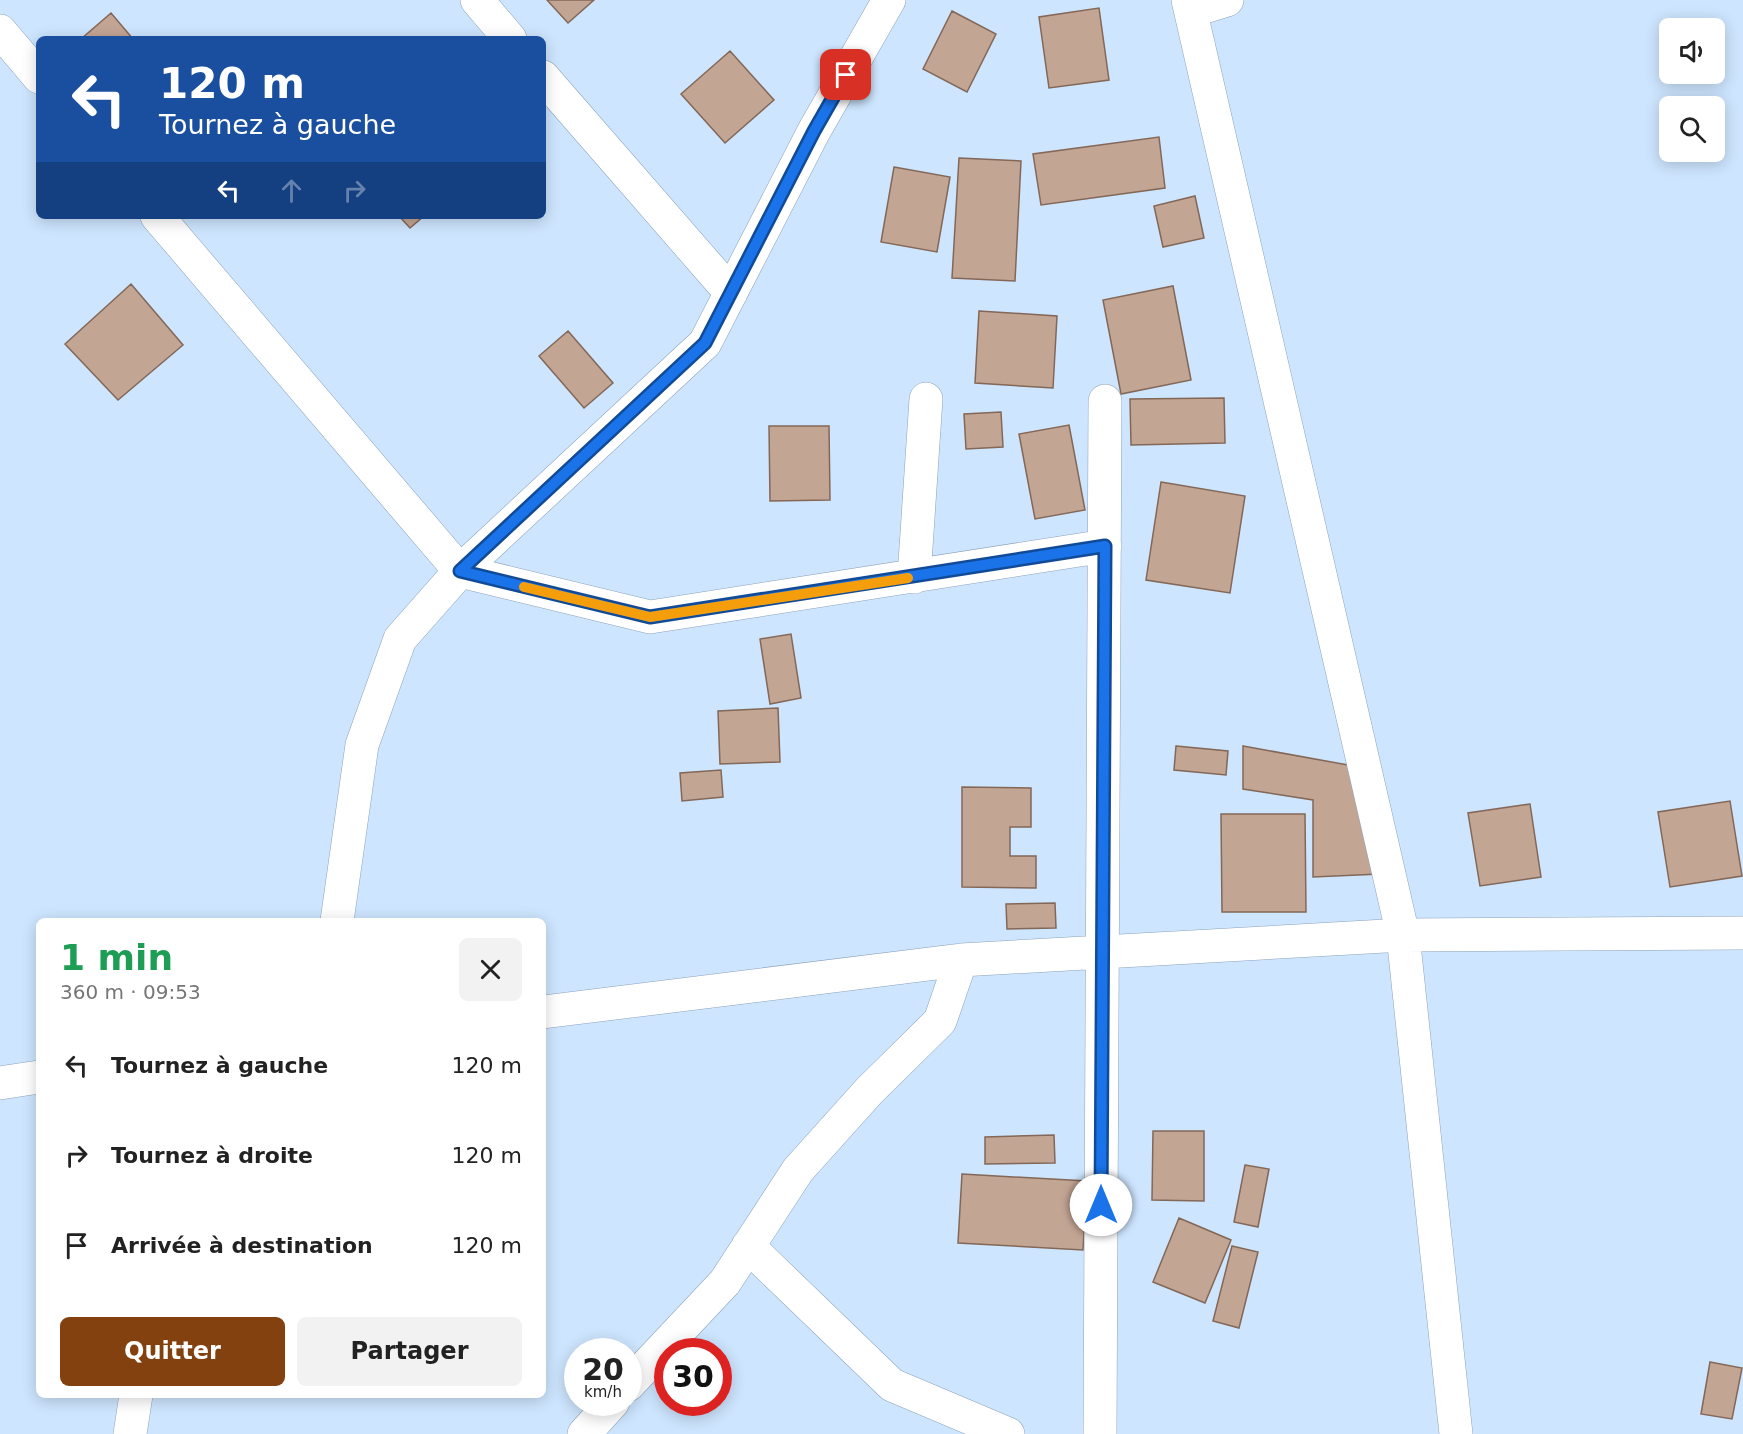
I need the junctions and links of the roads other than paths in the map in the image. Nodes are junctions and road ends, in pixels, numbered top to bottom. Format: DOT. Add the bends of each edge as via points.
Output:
graph roads {
  1 [pos="477,0"];
  2 [pos="889,0"];
  3 [pos="1227,0"];
  4 [pos="1189,5"];
  5 [pos="0,31"];
  6 [pos="507,36"];
  7 [pos="36,73"];
  8 [pos="546,80"];
  9 [pos="160,219"];
  10 [pos="731,293"];
  11 [pos="926,399"];
  12 [pos="1105,401"];
  13 [pos="1105,546"];
  14 [pos="460,571"];
  15 [pos="914,577"];
  16 [pos="337,918"];
  17 [pos="1743,933"];
  18 [pos="1403,934"];
  19 [pos="1102,952"];
  20 [pos="961,960"];
  21 [pos="546,1012"];
  22 [pos="36,1077"];
  23 [pos="0,1083"];
  24 [pos="748,1246"];
  25 [pos="642,1370"];
  26 [pos="136,1398"];
  27 [pos="600,1416"];
  28 [pos="130,1434"];
  29 [pos="584,1434"];
  30 [pos="1008,1434"];
  31 [pos="1100,1434"];
  32 [pos="1456,1434"];
  1 -- 6 [label="street"];
  2 -- 10 [label="street" via="814,131"];
  3 -- 4 [label="street"];
  4 -- 18 [label="street"];
  5 -- 7 [label="street"];
  8 -- 10 [label="street"];
  9 -- 14 [label="street"];
  10 -- 14 [label="street" via="705,343"];
  11 -- 15 [label="street"];
  12 -- 13 [label="street"];
  13 -- 15 [label="street"];
  13 -- 19 [label="street"];
  14 -- 15 [label="street" via="650,617"];
  14 -- 16 [label="street" via="400,639 362,744"];
  17 -- 18 [label="street"];
  18 -- 19 [label="street"];
  18 -- 32 [label="street"];
  19 -- 20 [label="street"];
  19 -- 31 [label="street"];
  20 -- 21 [label="street"];
  20 -- 24 [label="street" via="940,1021 869,1091 798,1170"];
  22 -- 23 [label="street"];
  24 -- 25 [label="street" via="725,1282"];
  24 -- 30 [label="street" via="891,1385"];
  26 -- 28 [label="street"];
  27 -- 29 [label="street"];
}
